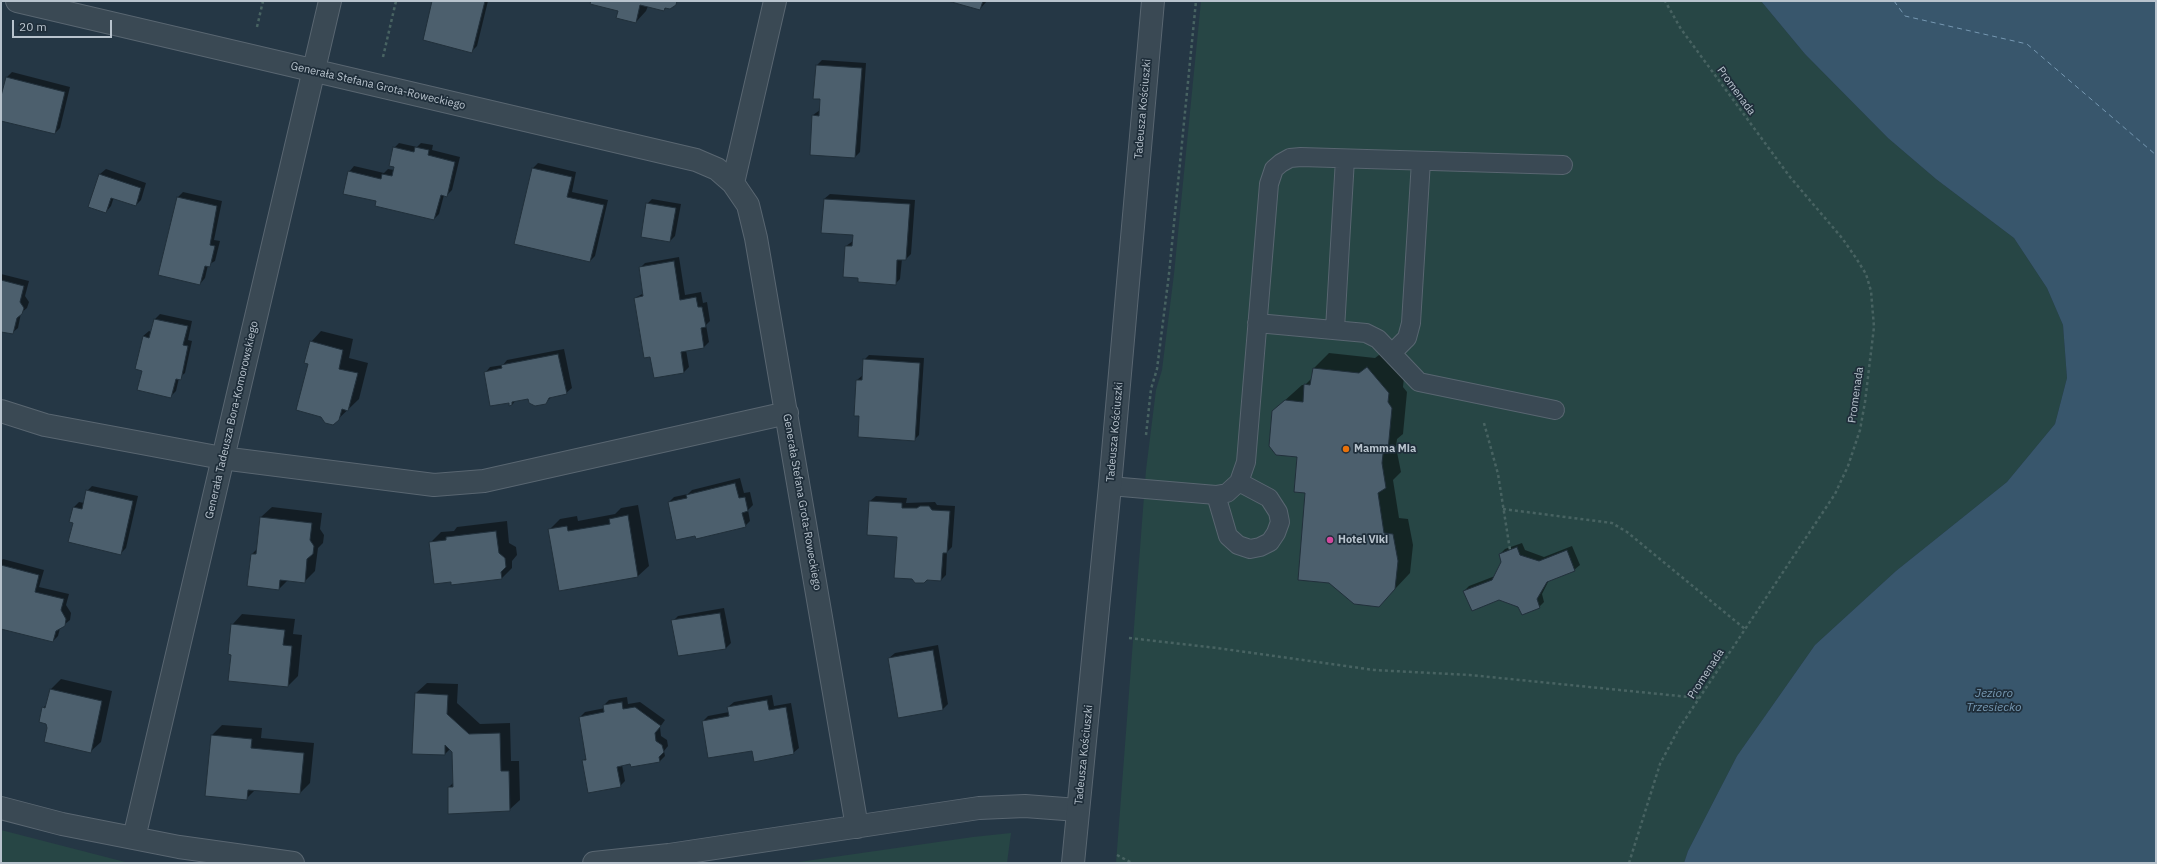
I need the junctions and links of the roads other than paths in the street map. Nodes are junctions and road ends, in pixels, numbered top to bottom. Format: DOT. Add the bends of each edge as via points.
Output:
graph roads {
  1 [pos="17,1"];
  2 [pos="330,1"];
  3 [pos="775,1"];
  4 [pos="1153,1"];
  5 [pos="314,70"];
  6 [pos="1345,159"];
  7 [pos="1421,161"];
  8 [pos="1563,165"];
  9 [pos="734,183"];
  10 [pos="1257,323"];
  11 [pos="1335,329"];
  12 [pos="1392,353"];
  13 [pos="1555,410"];
  14 [pos="1,411"];
  15 [pos="787,413"];
  16 [pos="222,458"];
  17 [pos="1240,482"];
  18 [pos="1110,486"];
  19 [pos="1216,495"];
  20 [pos="1,808"];
  21 [pos="1078,810"];
  22 [pos="857,827"];
  23 [pos="134,838"];
  24 [pos="293,863"];
  25 [pos="594,863"];
  26 [pos="1073,863"];
  1 -- 5 [label="street, Generała Stefana Grota-Roweckiego"];
  2 -- 5 [label="street, Generała Tadeusza Bora-Komorowskiego"];
  3 -- 9 [label="street"];
  4 -- 18 [label="street, Tadeusza Kościuszki"];
  5 -- 9 [label="street, Generała Stefana Grota-Roweckiego" via="696,160 717,169"];
  5 -- 16 [label="street, Generała Tadeusza Bora-Komorowskiego"];
  6 -- 7 [label="lane"];
  6 -- 10 [label="lane" via="1290,158 1274,169 1269,184"];
  6 -- 11 [label="lane"];
  7 -- 8 [label="lane"];
  7 -- 12 [label="lane" via="1411,323 1407,338"];
  9 -- 15 [label="street, Generała Stefana Grota-Roweckiego" via="748,205 753,221"];
  10 -- 11 [label="lane"];
  10 -- 17 [label="lane" via="1246,462"];
  11 -- 12 [label="lane" via="1366,332 1378,339"];
  12 -- 13 [label="lane" via="1419,382"];
  14 -- 16 [label="street" via="45,425"];
  15 -- 16 [label="street" via="484,481 457,484 410,483"];
  15 -- 22 [label="street, Generała Stefana Grota-Roweckiego"];
  16 -- 23 [label="street, Generała Tadeusza Bora-Komorowskiego"];
  17 -- 19 [label="lane" via="1227,493"];
  17 -- 19 [label="lane" via="1269,498 1278,512 1280,522 1270,542 1250,549 1238,545 1228,536"];
  18 -- 19 [label="lane"];
  18 -- 21 [label="street, Tadeusza Kościuszki"];
  20 -- 23 [label="street" via="62,824"];
  21 -- 22 [label="street" via="994,806"];
  21 -- 26 [label="street, Tadeusza Kościuszki"];
  22 -- 25 [label="street" via="669,855"];
  23 -- 24 [label="street" via="220,854"];
}
